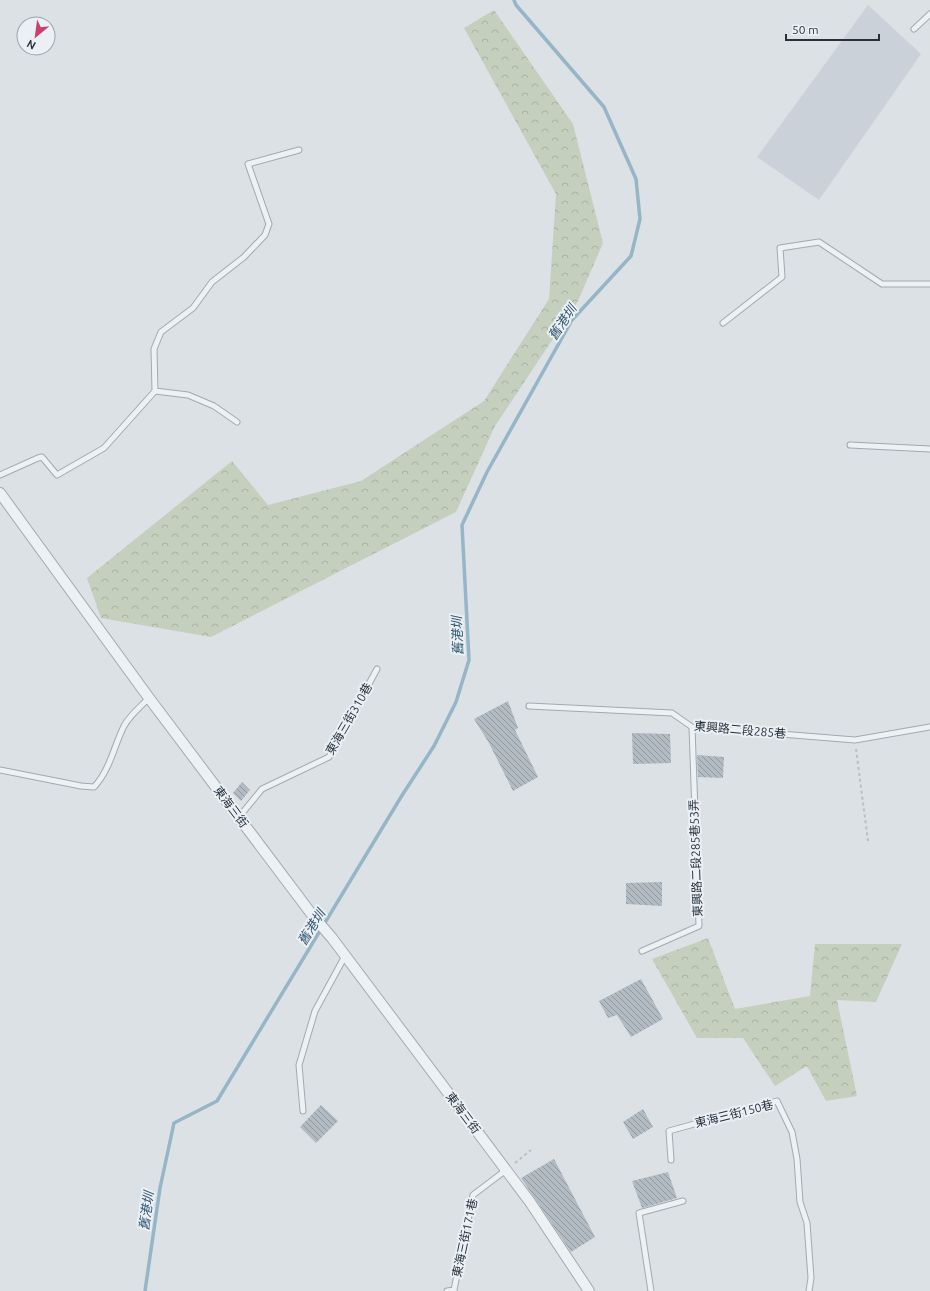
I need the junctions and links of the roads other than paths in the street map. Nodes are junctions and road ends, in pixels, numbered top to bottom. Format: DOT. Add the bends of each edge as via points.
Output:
graph roads {
  1 [pos="930,14"];
  2 [pos="914,29"];
  3 [pos="299,150"];
  4 [pos="930,284"];
  5 [pos="723,322"];
  6 [pos="155,391"];
  7 [pos="237,422"];
  8 [pos="850,445"];
  9 [pos="930,449"];
  10 [pos="0,475"];
  11 [pos="0,493"];
  12 [pos="377,669"];
  13 [pos="148,698"];
  14 [pos="530,706"];
  15 [pos="692,727"];
  16 [pos="930,727"];
  17 [pos="0,770"];
  18 [pos="239,817"];
  19 [pos="642,951"];
  20 [pos="345,956"];
  21 [pos="303,1112"];
  22 [pos="671,1160"];
  23 [pos="506,1170"];
  24 [pos="683,1201"];
  25 [pos="447,1291"];
  26 [pos="589,1291"];
  27 [pos="651,1291"];
  28 [pos="809,1291"];
  1 -- 2 [label="lane"];
  3 -- 6 [label="lane" via="248,164 269,224 268,230 244,257 212,282 193,308 161,332 154,350"];
  4 -- 5 [label="lane" via="882,284 819,242 780,248 782,277"];
  6 -- 7 [label="lane" via="188,395 214,406"];
  6 -- 10 [label="lane" via="104,448 57,475 42,457"];
  8 -- 9 [label="lane"];
  11 -- 13 [label="street, 東海三街"];
  12 -- 18 [label="lane, 東海三街310巷" via="329,757 262,789"];
  13 -- 17 [label="lane" via="124,726 102,778 94,787"];
  13 -- 18 [label="street, 東海三街"];
  14 -- 15 [label="lane, 東興路二段285巷" via="672,713"];
  15 -- 16 [label="lane, 東興路二段285巷" via="855,740"];
  15 -- 19 [label="lane, 東興路二段285巷53弄" via="699,926"];
  18 -- 20 [label="street, 東海三街"];
  20 -- 21 [label="lane" via="315,1011 299,1065"];
  20 -- 23 [label="street, 東海三街"];
  22 -- 28 [label="lane, 東海三街150巷" via="669,1131 777,1101 792,1132 800,1202 807,1223 811,1278"];
  23 -- 25 [label="lane, 東海三街171巷" via="473,1195 454,1290"];
  23 -- 26 [label="street, 東海三街"];
  24 -- 27 [label="lane" via="639,1213"];
}
